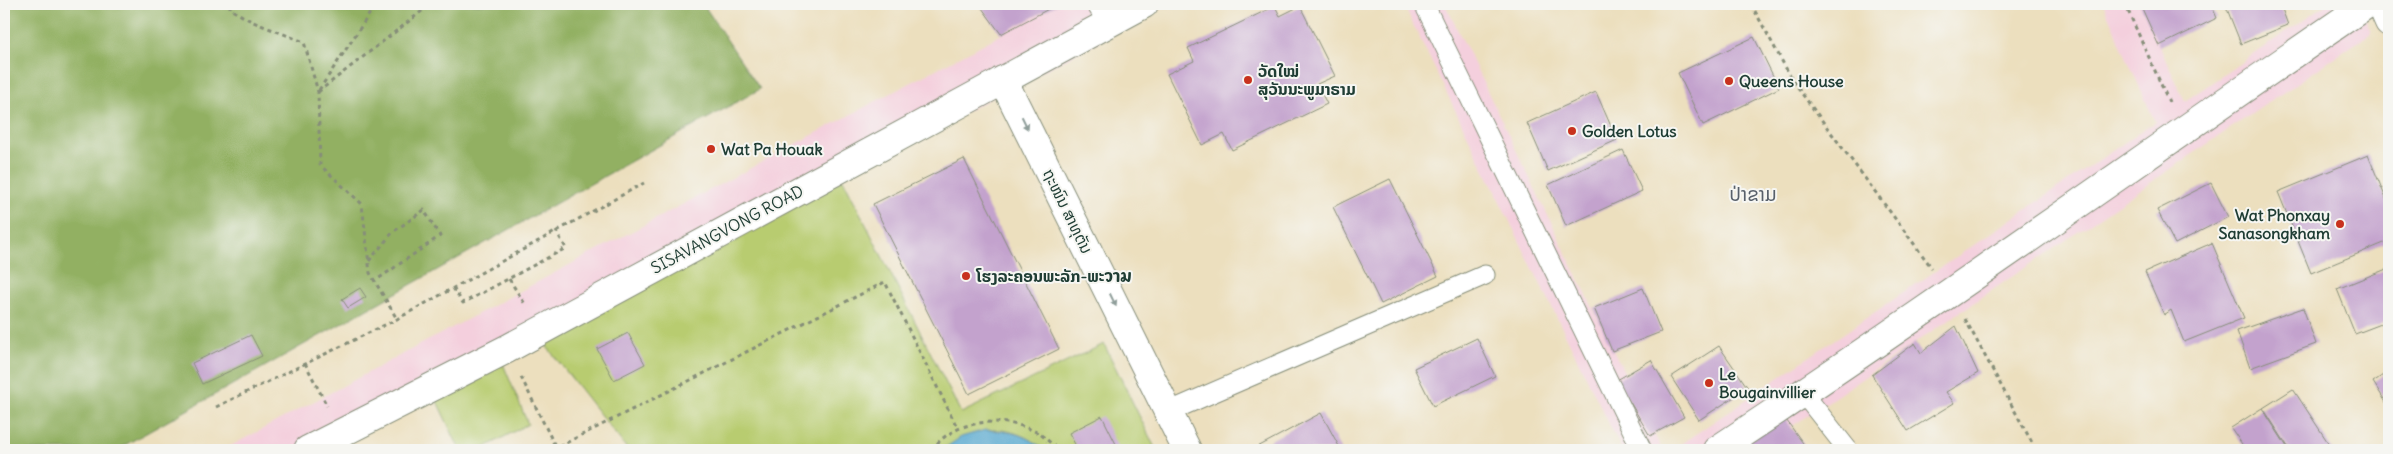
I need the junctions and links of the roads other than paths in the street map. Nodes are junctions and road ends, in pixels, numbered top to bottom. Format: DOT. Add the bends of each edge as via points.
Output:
graph roads {
  1 [pos="1144,4"];
  2 [pos="1424,4"];
  3 [pos="2367,4"];
  4 [pos="2381,4"];
  5 [pos="1102,13"];
  6 [pos="2389,22"];
  7 [pos="1003,80"];
  8 [pos="1485,275"];
  9 [pos="1803,394"];
  10 [pos="1168,412"];
  11 [pos="308,450"];
  12 [pos="1187,450"];
  13 [pos="1642,450"];
  14 [pos="1716,450"];
  15 [pos="1848,450"];
  1 -- 5 [label="street, SISAVANGVONG ROAD"];
  2 -- 13 [label="lane"];
  3 -- 9 [label="street"];
  4 -- 6 [label="street"];
  5 -- 7 [label="street, SISAVANGVONG ROAD"];
  7 -- 10 [label="street, ຖະໜົນ ສາທຸຕັນ, one-way"];
  7 -- 11 [label="street, SISAVANGVONG ROAD" via="507,349"];
  8 -- 10 [label="lane"];
  9 -- 14 [label="street"];
  9 -- 15 [label="lane"];
  10 -- 12 [label="street, ຖະໜົນ ສາທຸຕັນ"];
}
